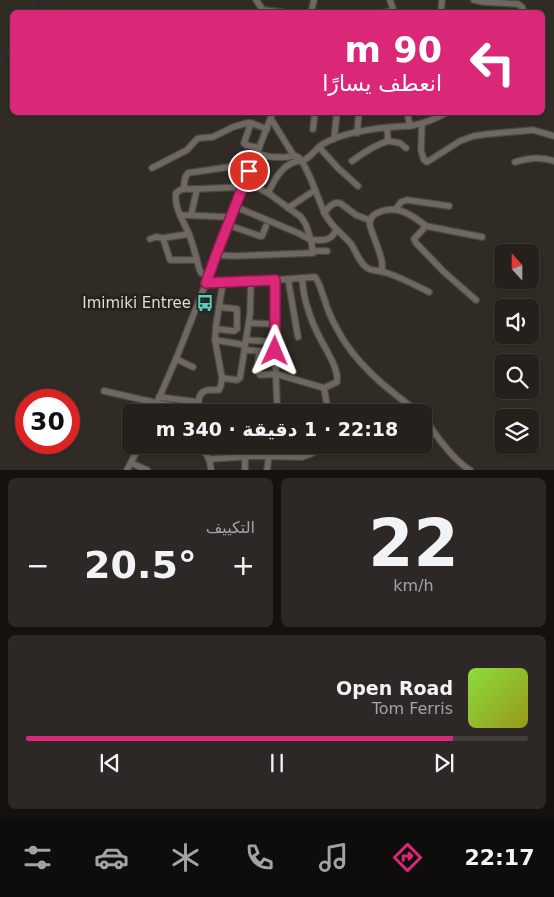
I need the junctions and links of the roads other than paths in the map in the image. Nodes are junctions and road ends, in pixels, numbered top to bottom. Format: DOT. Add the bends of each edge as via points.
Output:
graph roads {
  1 [pos="474,0"];
  2 [pos="523,10"];
  3 [pos="272,115"];
  4 [pos="315,115"];
  5 [pos="337,115"];
  6 [pos="359,115"];
  7 [pos="408,115"];
  8 [pos="442,115"];
  9 [pos="271,120"];
  10 [pos="251,123"];
  11 [pos="422,124"];
  12 [pos="410,126"];
  13 [pos="267,128"];
  14 [pos="387,128"];
  15 [pos="313,129"];
  16 [pos="357,133"];
  17 [pos="554,136"];
  18 [pos="334,139"];
  19 [pos="388,141"];
  20 [pos="319,147"];
  21 [pos="406,148"];
  22 [pos="258,151"];
  23 [pos="294,156"];
  24 [pos="302,161"];
  25 [pos="352,161"];
  26 [pos="554,161"];
  27 [pos="515,162"];
  28 [pos="152,168"];
  29 [pos="250,168"];
  30 [pos="244,184"];
  31 [pos="358,186"];
  32 [pos="184,189"];
  33 [pos="197,189"];
  34 [pos="314,190"];
  35 [pos="268,193"];
  36 [pos="236,206"];
  37 [pos="449,206"];
  38 [pos="288,208"];
  39 [pos="396,209"];
  40 [pos="324,213"];
  41 [pos="180,214"];
  42 [pos="191,215"];
  43 [pos="230,216"];
  44 [pos="369,220"];
  45 [pos="228,225"];
  46 [pos="266,226"];
  47 [pos="426,226"];
  48 [pos="336,230"];
  49 [pos="189,234"];
  50 [pos="482,237"];
  51 [pos="163,238"];
  52 [pos="150,239"];
  53 [pos="311,240"];
  54 [pos="312,251"];
  55 [pos="327,251"];
  56 [pos="216,255"];
  57 [pos="197,260"];
  58 [pos="382,271"];
  59 [pos="209,275"];
  60 [pos="302,278"];
  61 [pos="288,279"];
  62 [pos="275,280"];
  63 [pos="251,281"];
  64 [pos="223,282"];
  65 [pos="206,283"];
  66 [pos="429,292"];
  67 [pos="476,300"];
  68 [pos="219,307"];
  69 [pos="249,323"];
  70 [pos="275,324"];
  71 [pos="216,329"];
  72 [pos="298,338"];
  73 [pos="215,340"];
  74 [pos="275,342"];
  75 [pos="245,345"];
  76 [pos="259,351"];
  77 [pos="275,351"];
  78 [pos="176,359"];
  79 [pos="193,367"];
  80 [pos="276,374"];
  81 [pos="222,378"];
  82 [pos="324,388"];
  83 [pos="104,391"];
  84 [pos="158,400"];
  85 [pos="198,402"];
  86 [pos="156,404"];
  87 [pos="173,404"];
  88 [pos="277,404"];
  89 [pos="327,404"];
  90 [pos="407,404"];
  91 [pos="432,428"];
  92 [pos="136,454"];
  93 [pos="206,454"];
  94 [pos="310,454"];
  95 [pos="256,456"];
  96 [pos="269,456"];
  97 [pos="244,457"];
  98 [pos="210,459"];
  99 [pos="131,463"];
  100 [pos="127,470"];
  101 [pos="147,470"];
  102 [pos="211,470"];
  103 [pos="245,470"];
  104 [pos="267,470"];
  105 [pos="470,470"];
  1 -- 2 [label="street" via="518,4"];
  3 -- 9 [label="street"];
  4 -- 15 [label="street"];
  5 -- 18 [label="street"];
  6 -- 16 [label="street"];
  7 -- 12 [label="street"];
  8 -- 11 [label="street"];
  9 -- 13 [label="street"];
  9 -- 23 [label="street"];
  10 -- 13 [label="street"];
  10 -- 22 [label="street" via="244,143"];
  10 -- 28 [label="street" via="213,137 197,139 187,150"];
  11 -- 12 [label="street"];
  11 -- 17 [label="street" via="421,150 427,162 474,136 533,130"];
  12 -- 14 [label="street"];
  13 -- 22 [label="street"];
  14 -- 16 [label="street"];
  14 -- 19 [label="street"];
  16 -- 18 [label="street"];
  18 -- 20 [label="street"];
  19 -- 21 [label="street"];
  19 -- 25 [label="street"];
  20 -- 24 [label="street"];
  20 -- 31 [label="street"];
  22 -- 23 [label="street" via="270,158"];
  22 -- 29 [label="street"];
  23 -- 24 [label="street"];
  24 -- 34 [label="street"];
  24 -- 35 [label="street" via="295,161 282,170"];
  26 -- 27 [label="street" via="537,158"];
  29 -- 30 [label="street"];
  29 -- 32 [label="street" via="229,167 188,173"];
  30 -- 33 [label="street"];
  30 -- 35 [label="street"];
  30 -- 36 [label="street"];
  32 -- 33 [label="street"];
  32 -- 41 [label="street" via="176,193"];
  33 -- 42 [label="street"];
  34 -- 38 [label="street"];
  34 -- 40 [label="street"];
  35 -- 38 [label="street"];
  36 -- 43 [label="street"];
  36 -- 53 [label="street"];
  37 -- 39 [label="street" via="407,200"];
  38 -- 53 [label="street" via="301,217"];
  39 -- 44 [label="street" via="378,213"];
  39 -- 47 [label="street"];
  40 -- 44 [label="street" via="337,202"];
  40 -- 48 [label="street"];
  41 -- 42 [label="street"];
  41 -- 49 [label="street"];
  42 -- 43 [label="street"];
  43 -- 45 [label="street"];
  44 -- 58 [label="street"];
  45 -- 46 [label="street" via="260,236"];
  45 -- 56 [label="street"];
  47 -- 50 [label="street"];
  47 -- 67 [label="street" via="414,240 416,243"];
  48 -- 53 [label="street" via="326,240"];
  48 -- 58 [label="street" via="350,243 364,265"];
  49 -- 51 [label="street"];
  49 -- 57 [label="street"];
  51 -- 52 [label="street"];
  51 -- 57 [label="street" via="170,260"];
  53 -- 54 [label="street"];
  54 -- 55 [label="street"];
  54 -- 56 [label="street" via="303,254"];
  56 -- 59 [label="street"];
  57 -- 59 [label="street" via="201,273"];
  58 -- 66 [label="street"];
  59 -- 65 [label="street"];
  60 -- 61 [label="street"];
  60 -- 82 [label="street" via="308,308 337,373 337,382"];
  60 -- 90 [label="street" via="316,278 344,343 392,393"];
  61 -- 62 [label="street"];
  61 -- 72 [label="street"];
  62 -- 63 [label="street"];
  62 -- 70 [label="street"];
  63 -- 64 [label="street"];
  63 -- 69 [label="street"];
  64 -- 65 [label="street"];
  64 -- 68 [label="street"];
  65 -- 78 [label="street"];
  68 -- 71 [label="street"];
  68 -- 71 [label="street" via="237,309 237,329"];
  69 -- 70 [label="street"];
  69 -- 75 [label="street"];
  70 -- 74 [label="street"];
  71 -- 73 [label="street"];
  73 -- 75 [label="street"];
  73 -- 81 [label="street"];
  74 -- 75 [label="street"];
  74 -- 77 [label="street"];
  75 -- 76 [label="street"];
  75 -- 81 [label="street" via="240,378"];
  76 -- 77 [label="street"];
  76 -- 80 [label="street" via="258,374"];
  77 -- 80 [label="street"];
  78 -- 79 [label="street"];
  78 -- 84 [label="street"];
  80 -- 82 [label="street"];
  80 -- 88 [label="street"];
  81 -- 85 [label="street" via="219,390 203,392"];
  82 -- 89 [label="street"];
  83 -- 84 [label="street"];
  84 -- 85 [label="street"];
  84 -- 86 [label="street"];
  84 -- 87 [label="street"];
  91 -- 105 [label="street"];
  92 -- 99 [label="street"];
  93 -- 98 [label="street"];
  94 -- 96 [label="street" via="302,457"];
  95 -- 96 [label="street"];
  95 -- 97 [label="street"];
  96 -- 104 [label="street"];
  97 -- 98 [label="street"];
  97 -- 103 [label="street"];
  98 -- 102 [label="street"];
  99 -- 100 [label="street"];
  99 -- 101 [label="street"];
}
